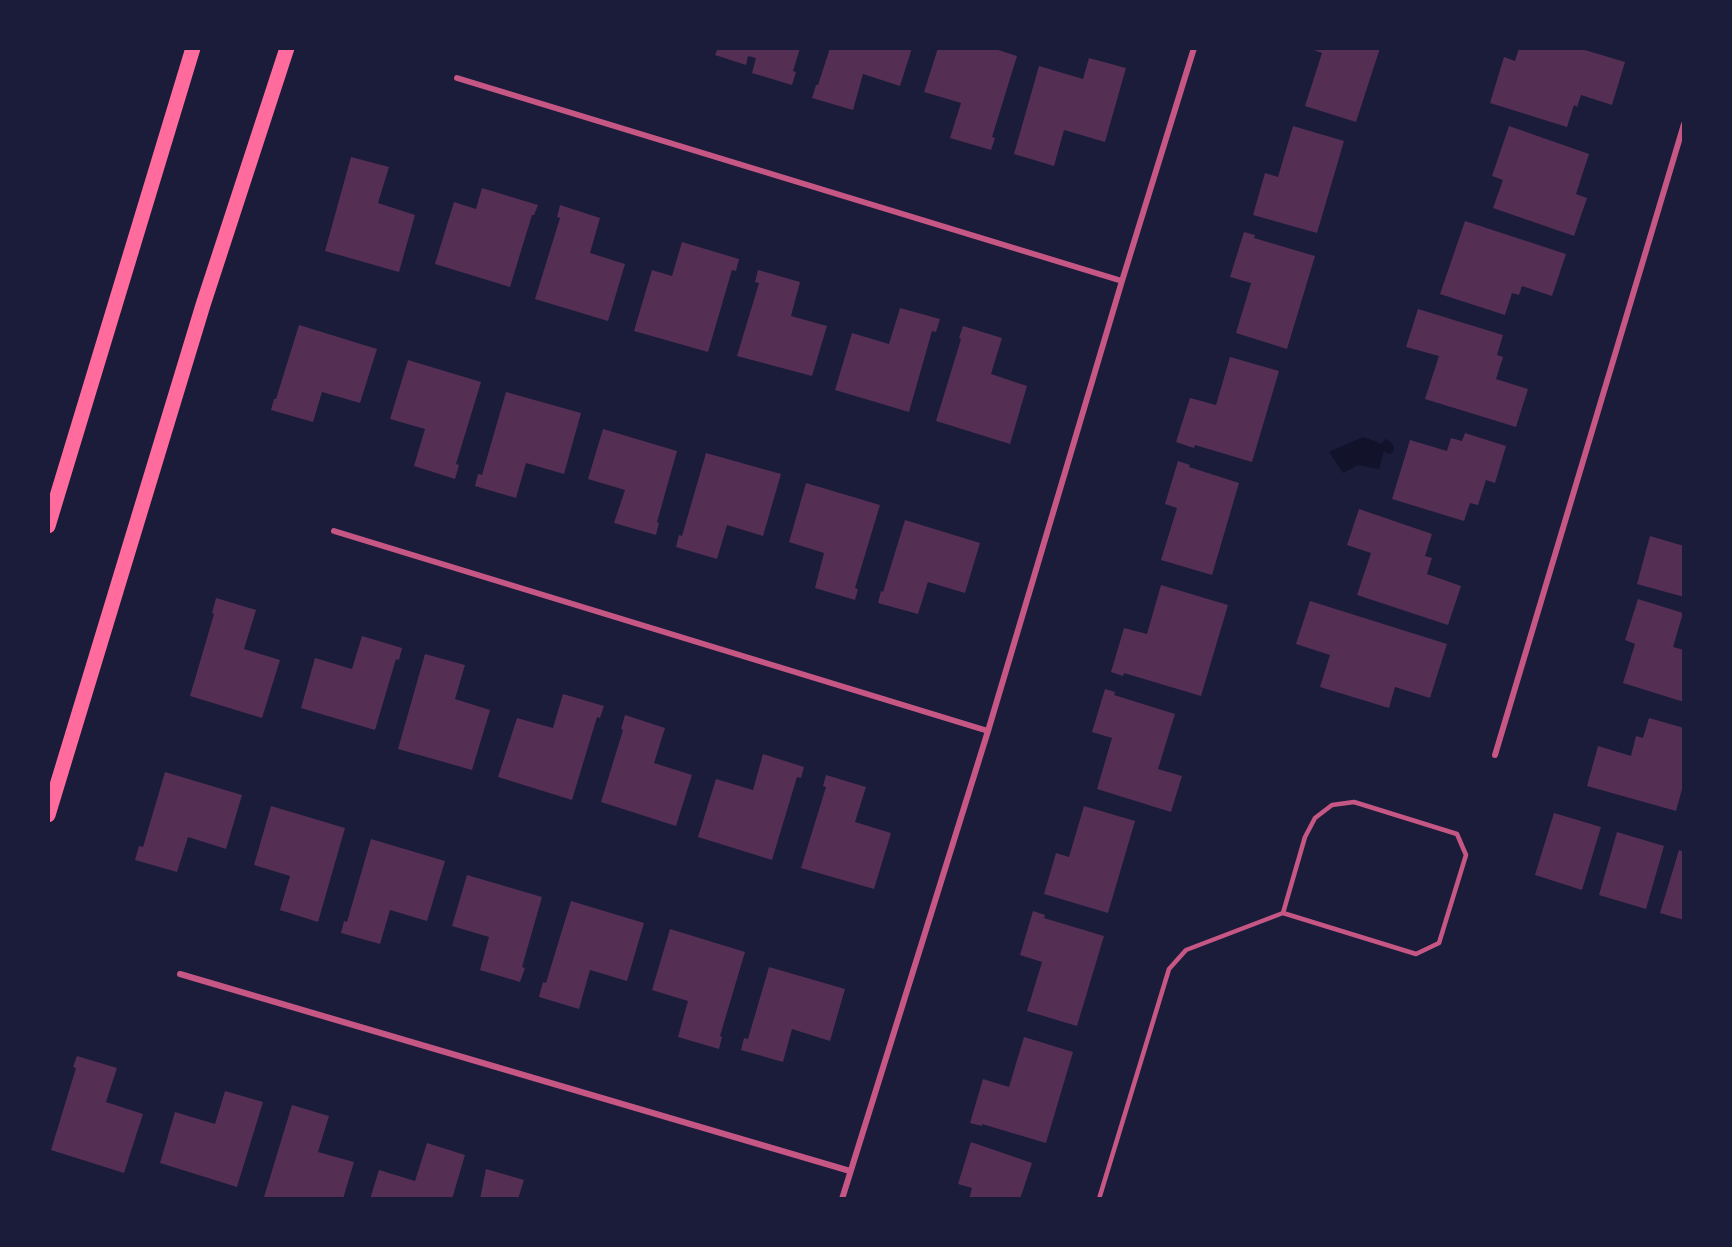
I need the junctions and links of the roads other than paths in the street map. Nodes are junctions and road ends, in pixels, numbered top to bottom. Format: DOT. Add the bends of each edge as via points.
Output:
graph roads {
  1 [pos="193,48"];
  2 [pos="287,48"];
  3 [pos="1194,48"];
  4 [pos="457,78"];
  5 [pos="1684,124"];
  6 [pos="1122,281"];
  7 [pos="48,526"];
  8 [pos="334,531"];
  9 [pos="988,731"];
  10 [pos="1495,755"];
  11 [pos="48,815"];
  12 [pos="1282,913"];
  13 [pos="180,974"];
  14 [pos="850,1171"];
  15 [pos="842,1199"];
  16 [pos="1099,1199"];
  1 -- 7 [label="main road"];
  2 -- 11 [label="main road" via="203,304"];
  3 -- 6 [label="street"];
  4 -- 6 [label="street"];
  5 -- 10 [label="street"];
  6 -- 9 [label="street"];
  8 -- 9 [label="street"];
  9 -- 14 [label="street"];
  12 -- 12 [label="lane" via="1416,954 1439,943 1467,855 1458,834 1354,802 1332,805 1315,818 1305,837"];
  12 -- 16 [label="lane" via="1186,950 1169,969"];
  13 -- 14 [label="street"];
  14 -- 15 [label="street"];
}
